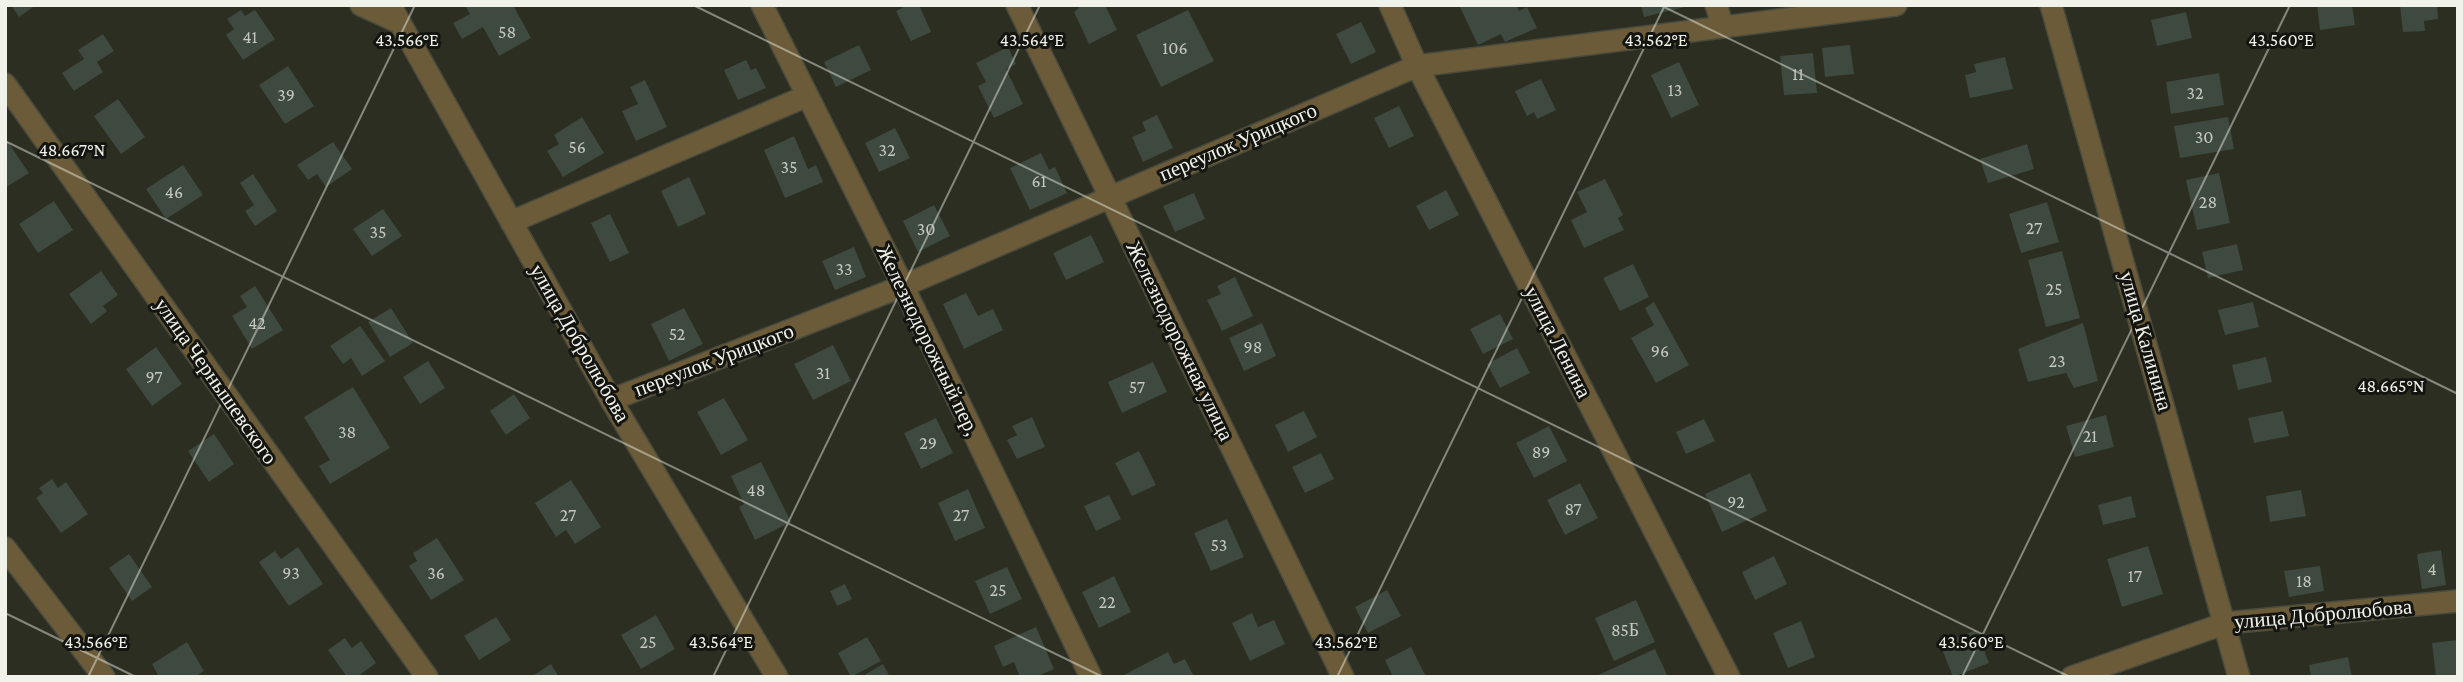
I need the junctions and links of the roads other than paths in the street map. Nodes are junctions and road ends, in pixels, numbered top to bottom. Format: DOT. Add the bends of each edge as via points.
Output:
graph roads {
  1 [pos="361,5"];
  2 [pos="762,5"];
  3 [pos="1017,5"];
  4 [pos="1390,5"];
  5 [pos="1716,5"];
  6 [pos="1896,5"];
  7 [pos="2050,5"];
  8 [pos="394,14"];
  9 [pos="1723,27"];
  10 [pos="1418,66"];
  11 [pos="5,84"];
  12 [pos="807,96"];
  13 [pos="1110,197"];
  14 [pos="511,222"];
  15 [pos="903,286"];
  16 [pos="611,400"];
  17 [pos="5,548"];
  18 [pos="2458,601"];
  19 [pos="2226,623"];
  20 [pos="104,677"];
  21 [pos="427,677"];
  22 [pos="777,677"];
  23 [pos="1091,677"];
  24 [pos="1343,677"];
  25 [pos="1729,677"];
  26 [pos="2071,677"];
  27 [pos="2239,677"];
  1 -- 8 [label="street"];
  2 -- 12 [label="street, Железнодорожный пер,"];
  3 -- 13 [label="street, Железнодорожная улица"];
  4 -- 10 [label="street, улица Ленина"];
  5 -- 9 [label="street"];
  6 -- 9 [label="street, переулок Урицкого"];
  7 -- 19 [label="street, улица Калинина"];
  8 -- 14 [label="street, улица Добролюбова"];
  9 -- 10 [label="street, переулок Урицкого"];
  10 -- 13 [label="street, переулок Урицкого"];
  10 -- 25 [label="street, улица Ленина"];
  11 -- 21 [label="street, улица Чернышевского"];
  12 -- 14 [label="street"];
  12 -- 15 [label="street, Железнодорожный пер,"];
  13 -- 15 [label="street, переулок Урицкого"];
  13 -- 24 [label="street, Железнодорожная улица"];
  14 -- 16 [label="street, улица Добролюбова"];
  15 -- 16 [label="street, переулок Урицкого"];
  15 -- 23 [label="street, Железнодорожный пер,"];
  16 -- 22 [label="street, улица Добролюбова"];
  17 -- 20 [label="street"];
  18 -- 19 [label="street, улица Добролюбова"];
  19 -- 26 [label="street, улица Добролюбова"];
  19 -- 27 [label="street, улица Калинина"];
}
